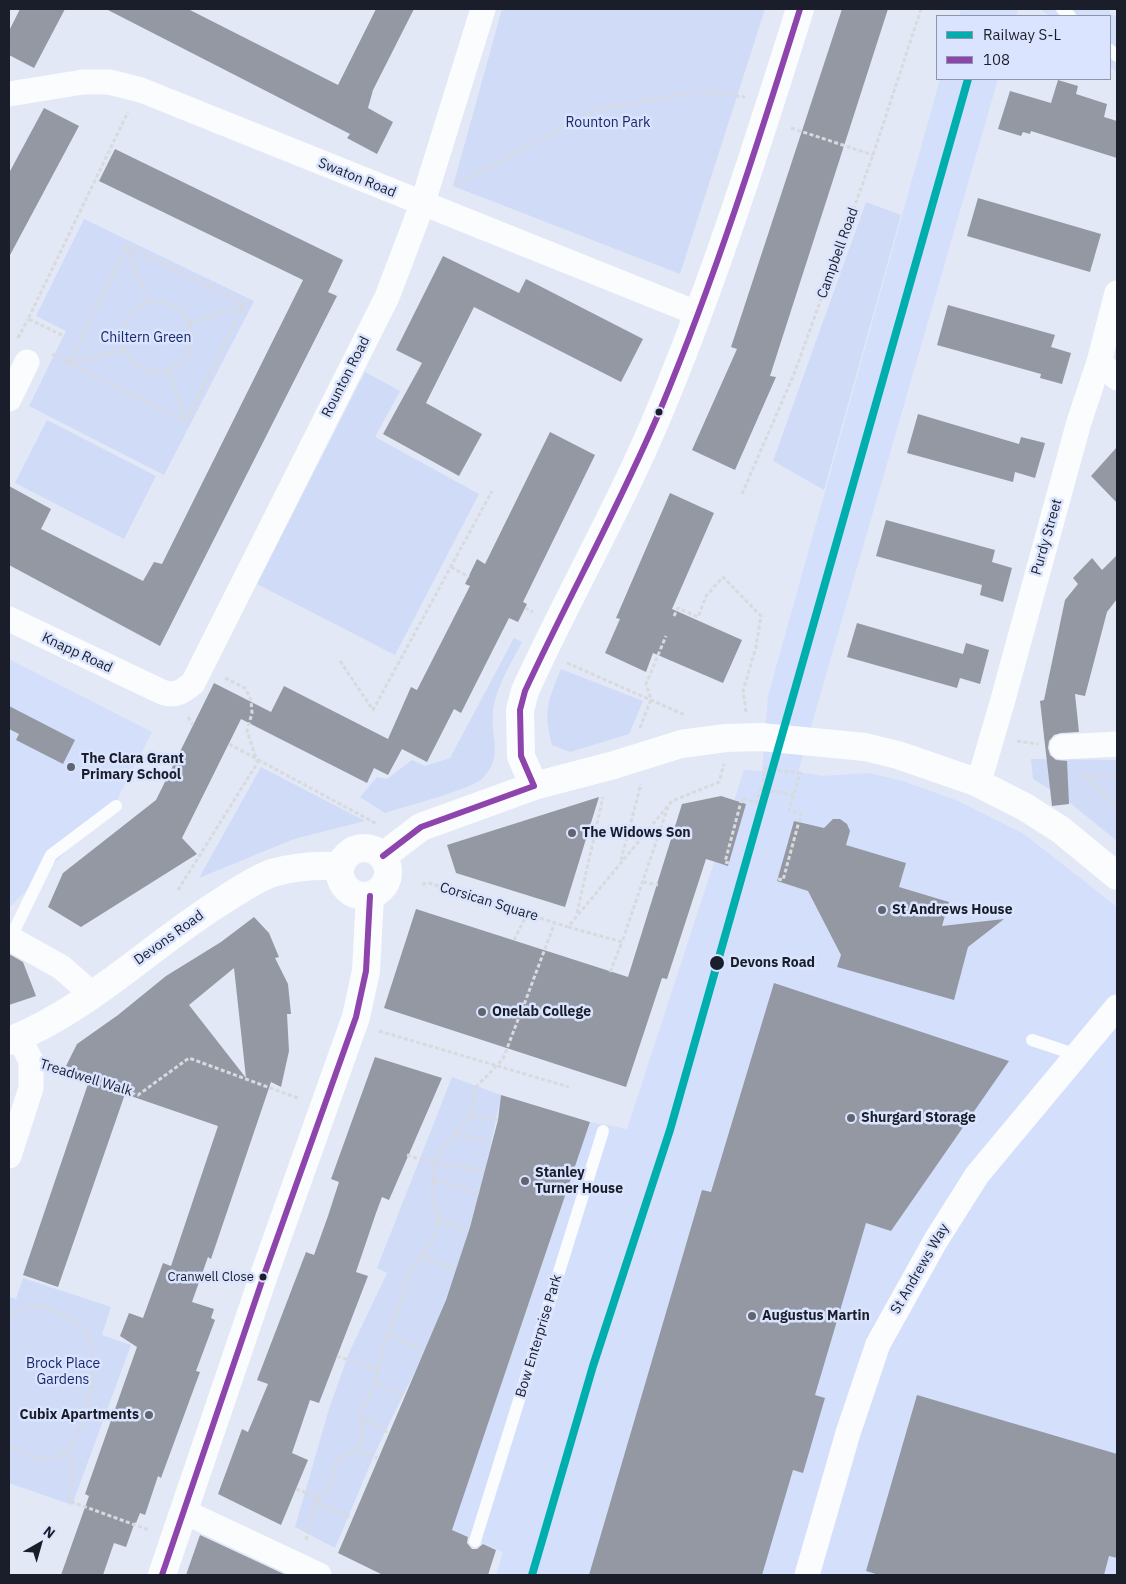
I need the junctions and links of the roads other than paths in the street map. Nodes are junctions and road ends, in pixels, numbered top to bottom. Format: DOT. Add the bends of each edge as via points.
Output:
graph roads {
  1 [pos="483,9"];
  2 [pos="800,9"];
  3 [pos="9,94"];
  4 [pos="422,205"];
  5 [pos="1117,293"];
  6 [pos="699,314"];
  7 [pos="27,362"];
  8 [pos="1108,370"];
  9 [pos="11,388"];
  10 [pos="9,619"];
  11 [pos="147,686"];
  12 [pos="1117,744"];
  13 [pos="1062,747"];
  14 [pos="976,782"];
  15 [pos="534,786"];
  16 [pos="116,806"];
  17 [pos="383,856"];
  18 [pos="340,866"];
  19 [pos="1117,876"];
  20 [pos="370,896"];
  21 [pos="9,939"];
  22 [pos="92,994"];
  23 [pos="1117,1007"];
  24 [pos="1032,1040"];
  25 [pos="20,1046"];
  26 [pos="1077,1055"];
  27 [pos="603,1131"];
  28 [pos="9,1156"];
  29 [pos="185,1512"];
  30 [pos="476,1540"];
  31 [pos="309,1571"];
  32 [pos="162,1575"];
  33 [pos="807,1575"];
  1 -- 4 [label="street, Rounton Road"];
  2 -- 6 [label="street"];
  3 -- 4 [label="street, Swaton Road" via="83,82 109,82 141,90"];
  4 -- 6 [label="street, Swaton Road"];
  4 -- 11 [label="street, Rounton Road" via="387,297 197,676 187,688 172,696"];
  5 -- 8 [label="street, Purdy Street"];
  6 -- 15 [label="street" via="657,418 525,690 520,710 521,756"];
  7 -- 9 [label="street"];
  8 -- 14 [label="street, Purdy Street" via="1079,422 1002,703"];
  10 -- 11 [label="street, Knapp Road"];
  12 -- 13 [label="street"];
  14 -- 15 [label="street" via="898,755 828,742 744,738 681,744"];
  14 -- 19 [label="street" via="1061,830"];
  15 -- 17 [label="street" via="421,827"];
  16 -- 21 [label="lane" via="51,855"];
  17 -- 18 [label="street" via="369,848 353,849 344,856"];
  17 -- 20 [label="street" via="389,869 388,876 382,889"];
  18 -- 20 [label="street" via="347,889"];
  18 -- 22 [label="street, Devons Road" via="298,866 270,874 191,921"];
  20 -- 29 [label="street" via="366,971 356,1017 264,1274"];
  21 -- 22 [label="street" via="61,967"];
  22 -- 25 [label="street, Devons Road"];
  23 -- 26 [label="street, St Andrews Way"];
  24 -- 26 [label="lane"];
  25 -- 28 [label="street" via="31,1088"];
  26 -- 33 [label="street, St Andrews Way" via="977,1175 936,1240 878,1344 848,1433"];
  27 -- 30 [label="lane, Bow Enterprise Park"];
  29 -- 31 [label="street"];
  29 -- 32 [label="street"];
}
